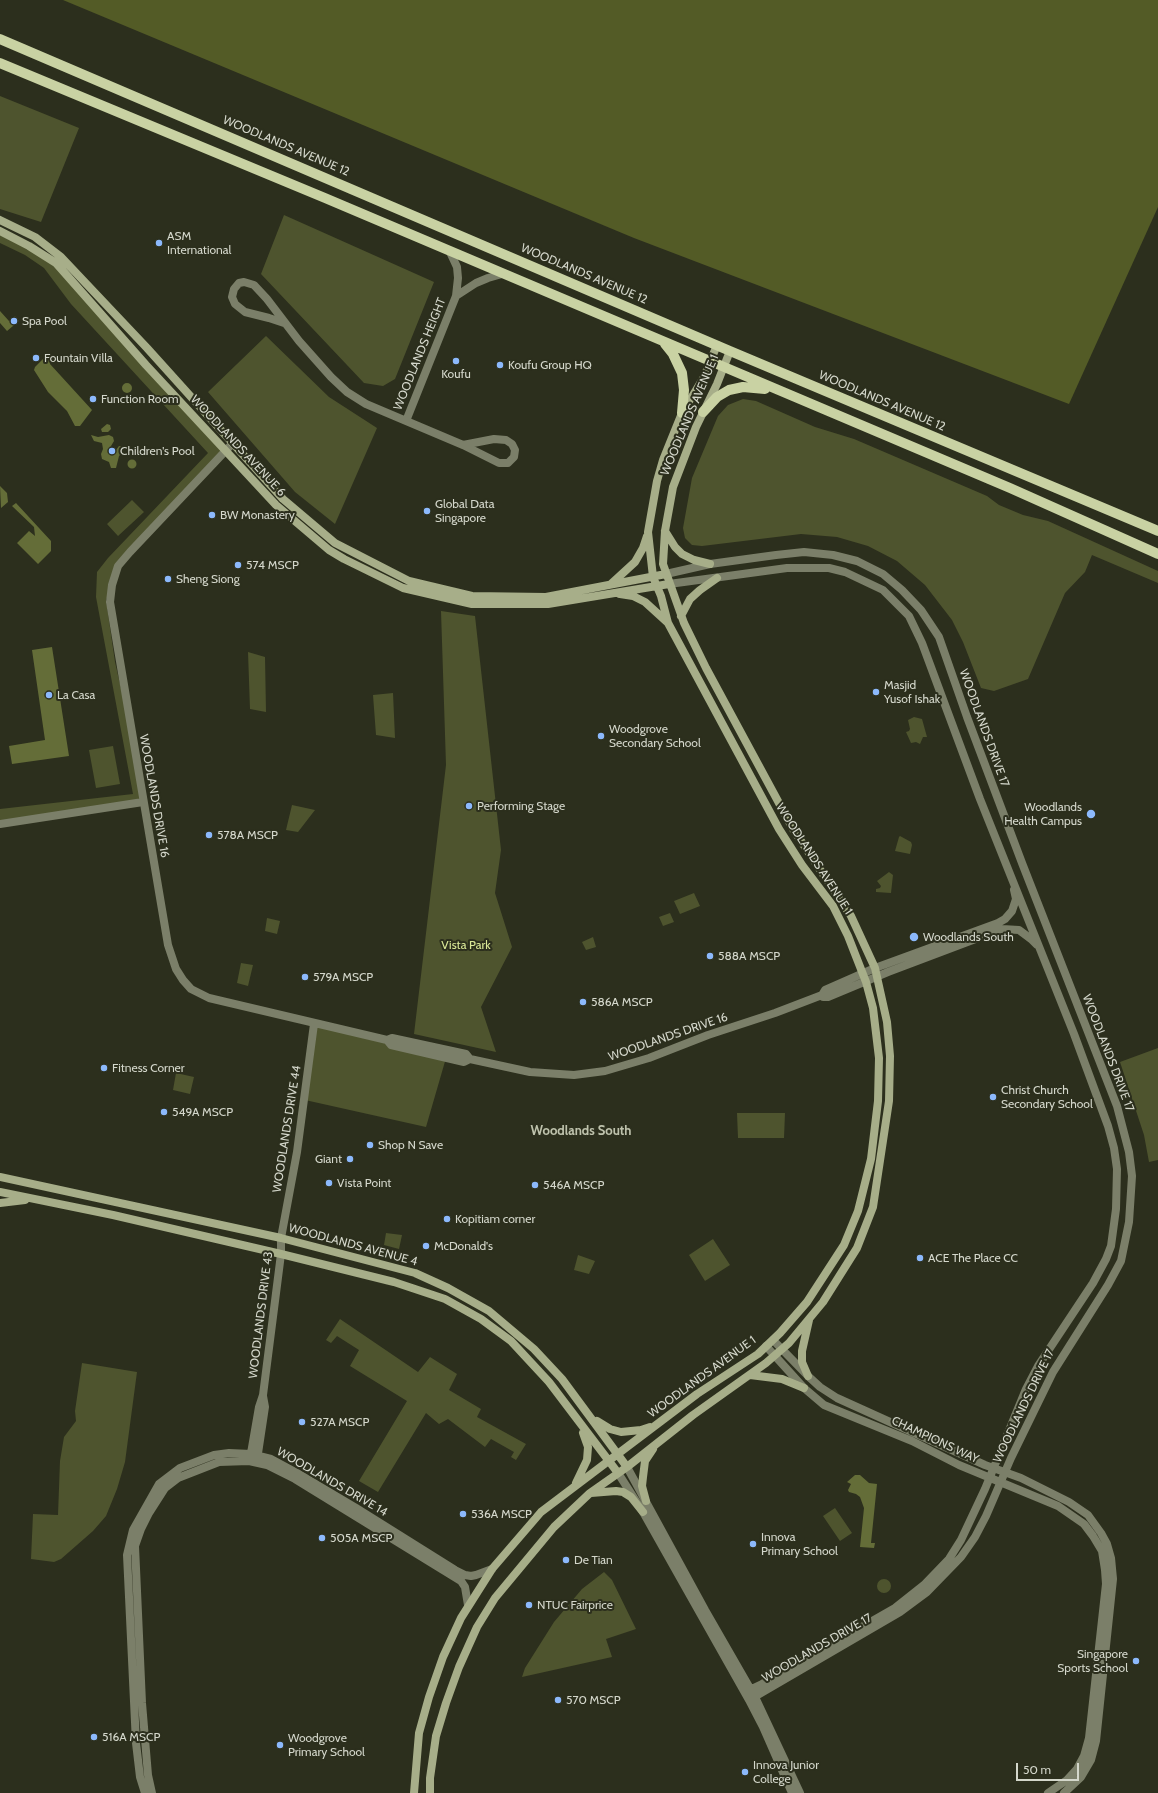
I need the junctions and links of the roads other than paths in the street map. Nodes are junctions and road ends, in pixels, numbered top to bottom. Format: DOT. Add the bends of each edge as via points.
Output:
graph roads {
  1 [pos="0,39"];
  2 [pos="0,63"];
  3 [pos="0,220"];
  4 [pos="0,231"];
  5 [pos="450,252"];
  6 [pos="502,274"];
  7 [pos="456,296"];
  8 [pos="284,324"];
  9 [pos="665,343"];
  10 [pos="717,345"];
  11 [pos="730,351"];
  12 [pos="711,362"];
  13 [pos="724,368"];
  14 [pos="777,390"];
  15 [pos="703,412"];
  16 [pos="682,413"];
  17 [pos="406,421"];
  18 [pos="232,444"];
  19 [pos="463,445"];
  20 [pos="226,452"];
  21 [pos="664,531"];
  22 [pos="1158,531"];
  23 [pos="648,532"];
  24 [pos="1158,554"];
  25 [pos="710,564"];
  26 [pos="666,574"];
  27 [pos="653,577"];
  28 [pos="718,578"];
  29 [pos="611,584"];
  30 [pos="669,584"];
  31 [pos="656,586"];
  32 [pos="611,593"];
  33 [pos="681,616"];
  34 [pos="668,623"];
  35 [pos="732,715"];
  36 [pos="736,749"];
  37 [pos="143,802"];
  38 [pos="0,824"];
  39 [pos="1013,879"];
  40 [pos="1040,949"];
  41 [pos="875,968"];
  42 [pos="862,973"];
  43 [pos="878,977"];
  44 [pos="866,982"];
  45 [pos="822,995"];
  46 [pos="314,1024"];
  47 [pos="2,1176"];
  48 [pos="0,1192"];
  49 [pos="32,1199"];
  50 [pos="0,1203"];
  51 [pos="281,1238"];
  52 [pos="281,1254"];
  53 [pos="810,1319"];
  54 [pos="773,1340"];
  55 [pos="766,1346"];
  56 [pos="782,1349"];
  57 [pos="773,1357"];
  58 [pos="750,1375"];
  59 [pos="808,1376"];
  60 [pos="804,1388"];
  61 [pos="676,1410"];
  62 [pos="693,1415"];
  63 [pos="575,1416"];
  64 [pos="591,1416"];
  65 [pos="655,1426"];
  66 [pos="656,1445"];
  67 [pos="618,1453"];
  68 [pos="254,1458"];
  69 [pos="609,1460"];
  70 [pos="627,1467"];
  71 [pos="994,1468"];
  72 [pos="1005,1472"];
  73 [pos="618,1473"];
  74 [pos="990,1478"];
  75 [pos="1000,1482"];
  76 [pos="572,1488"];
  77 [pos="590,1493"];
  78 [pos="646,1501"];
  79 [pos="643,1512"];
  80 [pos="492,1570"];
  81 [pos="468,1606"];
  82 [pos="748,1690"];
  83 [pos="752,1698"];
  84 [pos="145,1793"];
  85 [pos="152,1793"];
  86 [pos="414,1793"];
  87 [pos="430,1793"];
  88 [pos="792,1793"];
  89 [pos="800,1793"];
  90 [pos="1048,1793"];
  91 [pos="1064,1793"];
  1 -- 10 [label="main road, WOODLANDS AVENUE 12"];
  2 -- 5 [label="main road"];
  3 -- 18 [label="street, WOODLANDS AVENUE 6" via="35,237 61,257 147,348"];
  4 -- 20 [label="street, WOODLANDS AVENUE 6" via="56,263"];
  5 -- 6 [label="main road"];
  5 -- 7 [label="street, WOODLANDS HEIGHT" via="457,267"];
  6 -- 7 [label="street, WOODLANDS HEIGHT" via="482,280"];
  6 -- 9 [label="main road"];
  7 -- 17 [label="street, WOODLANDS HEIGHT"];
  8 -- 8 [label="street, WOODLANDS HEIGHT" via="245,312 235,304 232,297 234,289 239,283 254,285"];
  8 -- 17 [label="street, WOODLANDS HEIGHT" via="347,392 366,404"];
  9 -- 12 [label="main road"];
  9 -- 16 [label="main road" via="674,354 682,373"];
  10 -- 11 [label="main road, WOODLANDS AVENUE 12"];
  10 -- 12 [label="street, WOODLANDS AVENUE 1"];
  11 -- 13 [label="street, WOODLANDS AVENUE 1"];
  11 -- 22 [label="main road, WOODLANDS AVENUE 12"];
  12 -- 13 [label="main road"];
  12 -- 16 [label="street, WOODLANDS AVENUE 1"];
  13 -- 14 [label="main road"];
  13 -- 15 [label="street, WOODLANDS AVENUE 1"];
  14 -- 15 [label="main road" via="743,387 729,390 717,397"];
  14 -- 24 [label="main road"];
  15 -- 21 [label="street, WOODLANDS AVENUE 1" via="673,488"];
  16 -- 23 [label="street, WOODLANDS AVENUE 1" via="657,481"];
  17 -- 19 [label="street, WOODLANDS HEIGHT"];
  18 -- 20 [label="street, WOODLANDS DRIVE 16"];
  18 -- 29 [label="street, WOODLANDS AVENUE 6" via="283,499 335,542 409,581 472,596 546,597"];
  19 -- 19 [label="street, WOODLANDS HEIGHT" via="494,438 506,440 515,450 514,457 508,463 499,463"];
  20 -- 32 [label="street, WOODLANDS AVENUE 6" via="276,505 329,550 403,588 472,604 548,604"];
  20 -- 37 [label="street, WOODLANDS DRIVE 16" via="118,566 112,585 112,621"];
  21 -- 25 [label="street" via="682,554"];
  21 -- 26 [label="street, WOODLANDS AVENUE 1" via="663,564"];
  23 -- 27 [label="street, WOODLANDS AVENUE 1"];
  23 -- 29 [label="street" via="635,562"];
  25 -- 26 [label="street, WOODLANDS DRIVE 17"];
  25 -- 72 [label="street, WOODLANDS DRIVE 17" via="804,552 847,557 883,574 921,610 938,637 1022,863 1117,1106 1129,1152 1132,1176 1129,1222 1121,1261 1053,1372"];
  26 -- 27 [label="street, WOODLANDS AVENUE 6"];
  26 -- 30 [label="street, WOODLANDS AVENUE 1"];
  27 -- 29 [label="street, WOODLANDS AVENUE 6"];
  27 -- 31 [label="street, WOODLANDS AVENUE 1"];
  28 -- 30 [label="street, WOODLANDS DRIVE 17"];
  28 -- 33 [label="street" via="690,599"];
  28 -- 39 [label="street, WOODLANDS DRIVE 17" via="787,568 829,568 845,572 883,590 909,616 922,643"];
  30 -- 31 [label="street, WOODLANDS AVENUE 6"];
  30 -- 33 [label="street, WOODLANDS AVENUE 1"];
  31 -- 32 [label="street, WOODLANDS AVENUE 6"];
  31 -- 34 [label="street, WOODLANDS AVENUE 1"];
  32 -- 34 [label="street" via="633,596 645,602"];
  33 -- 35 [label="street, WOODLANDS AVENUE 1"];
  34 -- 36 [label="street, WOODLANDS AVENUE 1"];
  35 -- 36 [label="street" via="730,725"];
  35 -- 41 [label="street, WOODLANDS AVENUE 1" via="793,829 850,916"];
  36 -- 42 [label="street, WOODLANDS AVENUE 1" via="779,829 833,906"];
  37 -- 38 [label="street"];
  37 -- 46 [label="street, WOODLANDS DRIVE 16" via="168,945 176,969 183,980 191,989 209,998"];
  39 -- 40 [label="street, WOODLANDS DRIVE 17"];
  39 -- 41 [label="street, WOODLANDS DRIVE 16" via="1016,900 1012,911 1005,919"];
  40 -- 43 [label="street, WOODLANDS DRIVE 16" via="1019,930 1002,930"];
  40 -- 71 [label="street, WOODLANDS DRIVE 17" via="1108,1126 1117,1169 1116,1209 1111,1246 1106,1259 1093,1284 1038,1366"];
  41 -- 42 [label="street, WOODLANDS DRIVE 16"];
  41 -- 43 [label="street, WOODLANDS AVENUE 1"];
  42 -- 44 [label="street, WOODLANDS AVENUE 1"];
  42 -- 45 [label="street, WOODLANDS DRIVE 16" via="824,990"];
  43 -- 44 [label="street, WOODLANDS DRIVE 16"];
  43 -- 53 [label="street, WOODLANDS AVENUE 1" via="887,1022 890,1056 889,1100 873,1207 857,1248"];
  44 -- 45 [label="street, WOODLANDS DRIVE 16" via="828,998"];
  44 -- 54 [label="street, WOODLANDS AVENUE 1" via="874,1008 879,1051 878,1101 871,1159 858,1211 844,1245 829,1270 807,1302"];
  45 -- 46 [label="street, WOODLANDS DRIVE 16" via="650,1058 604,1071 574,1075 530,1072 470,1059 464,1062 391,1045 386,1040"];
  46 -- 51 [label="street, WOODLANDS DRIVE 44" via="297,1152"];
  47 -- 51 [label="street, WOODLANDS AVENUE 4"];
  48 -- 49 [label="street, WOODLANDS AVENUE 4"];
  49 -- 50 [label="street"];
  49 -- 52 [label="street, WOODLANDS AVENUE 4"];
  51 -- 52 [label="street, WOODLANDS DRIVE 43"];
  51 -- 64 [label="street, WOODLANDS AVENUE 4" via="415,1273 472,1301 489,1311 534,1349"];
  52 -- 63 [label="street, WOODLANDS AVENUE 4" via="394,1282 445,1299 481,1319 511,1341 549,1382"];
  52 -- 68 [label="street, WOODLANDS DRIVE 43" via="263,1395 265,1407"];
  53 -- 56 [label="street, WOODLANDS AVENUE 1"];
  53 -- 59 [label="street" via="802,1351 802,1362"];
  54 -- 55 [label="street, WOODLANDS AVENUE 1"];
  54 -- 56 [label="street, CHAMPIONS WAY"];
  55 -- 57 [label="street, CHAMPIONS WAY"];
  55 -- 61 [label="street, WOODLANDS AVENUE 1"];
  56 -- 57 [label="street, WOODLANDS AVENUE 1"];
  56 -- 59 [label="street, CHAMPIONS WAY"];
  57 -- 58 [label="street, WOODLANDS AVENUE 1"];
  57 -- 60 [label="street, CHAMPIONS WAY"];
  58 -- 60 [label="street" via="782,1379"];
  58 -- 62 [label="street, WOODLANDS AVENUE 1"];
  59 -- 71 [label="street, CHAMPIONS WAY" via="837,1398"];
  60 -- 74 [label="street, CHAMPIONS WAY" via="824,1405 912,1441"];
  61 -- 62 [label="street" via="682,1415"];
  61 -- 65 [label="street, WOODLANDS AVENUE 1"];
  62 -- 66 [label="street, WOODLANDS AVENUE 1"];
  63 -- 69 [label="street, WOODLANDS AVENUE 4"];
  63 -- 76 [label="street" via="588,1447 584,1470"];
  64 -- 65 [label="street" via="610,1429 621,1432"];
  64 -- 67 [label="street, WOODLANDS AVENUE 4"];
  65 -- 67 [label="street, WOODLANDS AVENUE 1"];
  66 -- 70 [label="street, WOODLANDS AVENUE 1"];
  66 -- 78 [label="street" via="645,1463 642,1486"];
  67 -- 69 [label="street, WOODLANDS AVENUE 1"];
  67 -- 70 [label="street, WOODLANDS AVENUE 4"];
  68 -- 80 [label="street, WOODLANDS DRIVE 14" via="271,1459 297,1473 465,1575 476,1575"];
  68 -- 81 [label="street, WOODLANDS DRIVE 14" via="294,1479 461,1581 467,1593"];
  68 -- 84 [label="street, WOODLANDS DRIVE 14" via="236,1453 214,1455 180,1468 159,1484 133,1530 129,1544 128,1571 136,1744 140,1777"];
  68 -- 85 [label="street, WOODLANDS DRIVE 14" via="219,1462 178,1478 165,1488 149,1513 135,1546 142,1703"];
  69 -- 73 [label="street, WOODLANDS AVENUE 4"];
  69 -- 76 [label="street, WOODLANDS AVENUE 1"];
  70 -- 73 [label="street, WOODLANDS AVENUE 1"];
  70 -- 78 [label="street"];
  71 -- 72 [label="street, CHAMPIONS WAY"];
  71 -- 74 [label="street, WOODLANDS DRIVE 17"];
  72 -- 75 [label="street, WOODLANDS DRIVE 17"];
  72 -- 91 [label="street, CHAMPIONS WAY" via="1069,1502 1088,1515 1107,1544 1111,1558 1113,1578 1096,1741 1091,1760 1081,1777"];
  73 -- 77 [label="street, WOODLANDS AVENUE 1"];
  73 -- 79 [label="street"];
  74 -- 75 [label="street, CHAMPIONS WAY"];
  74 -- 82 [label="street, WOODLANDS DRIVE 17" via="961,1540 949,1559 924,1585 895,1608"];
  75 -- 83 [label="street, WOODLANDS DRIVE 17" via="975,1537 961,1557 927,1592 869,1631"];
  75 -- 90 [label="street, CHAMPIONS WAY" via="1058,1506 1084,1524 1102,1551 1105,1570 1106,1584 1089,1738 1077,1769 1067,1780"];
  76 -- 80 [label="street, WOODLANDS AVENUE 1" via="541,1512"];
  77 -- 79 [label="street" via="623,1492 631,1497"];
  77 -- 87 [label="street, WOODLANDS AVENUE 1" via="554,1527 516,1571 494,1598 477,1627 459,1667 436,1736"];
  78 -- 82 [label="street"];
  79 -- 82 [label="street"];
  80 -- 81 [label="street, WOODLANDS AVENUE 1"];
  81 -- 86 [label="street, WOODLANDS AVENUE 1" via="443,1657 429,1697 419,1733"];
  82 -- 83 [label="street"];
  83 -- 88 [label="street"];
  83 -- 89 [label="street"];
}
